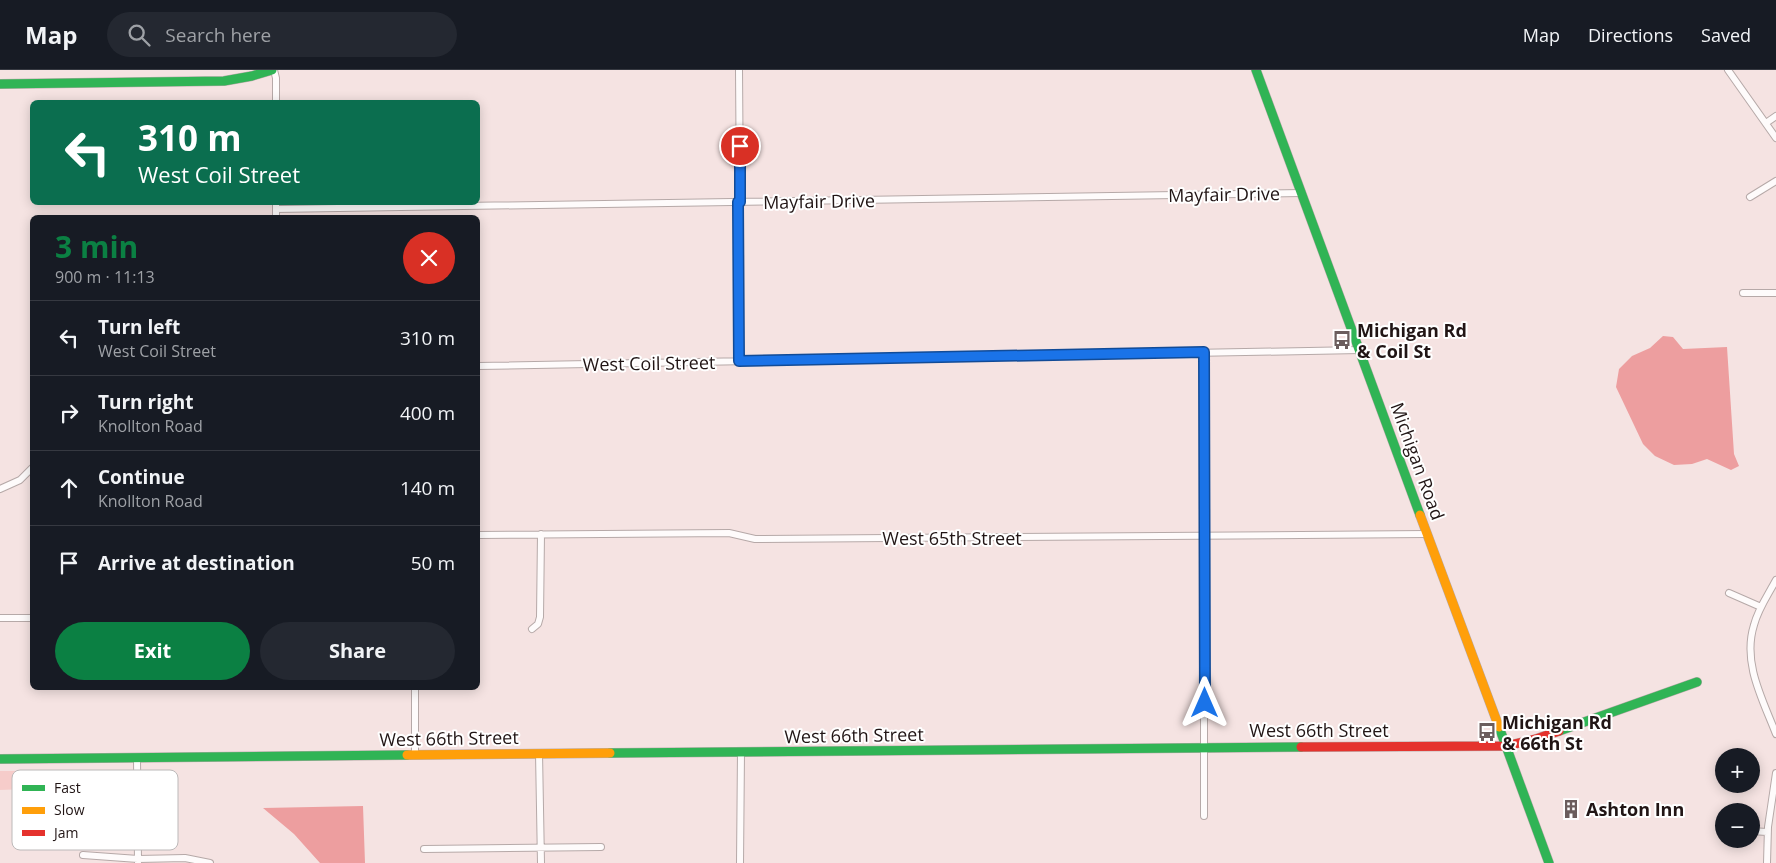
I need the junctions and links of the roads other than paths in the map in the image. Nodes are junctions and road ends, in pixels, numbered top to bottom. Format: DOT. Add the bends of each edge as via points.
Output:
graph roads {
  1 [pos="273,70"];
  2 [pos="739,70"];
  3 [pos="1256,70"];
  4 [pos="1728,70"];
  5 [pos="0,84"];
  6 [pos="276,100"];
  7 [pos="1776,116"];
  8 [pos="1766,123"];
  9 [pos="1776,138"];
  10 [pos="1776,181"];
  11 [pos="1302,193"];
  12 [pos="1750,197"];
  13 [pos="739,202"];
  14 [pos="480,204"];
  15 [pos="392,205"];
  16 [pos="276,206"];
  17 [pos="1743,293"];
  18 [pos="1776,293"];
  19 [pos="1360,350"];
  20 [pos="1204,352"];
  21 [pos="739,361"];
  22 [pos="480,366"];
  23 [pos="30,470"];
  24 [pos="0,489"];
  25 [pos="541,534"];
  26 [pos="1428,534"];
  27 [pos="480,535"];
  28 [pos="1205,536"];
  29 [pos="1776,580"];
  30 [pos="1729,593"];
  31 [pos="1761,608"];
  32 [pos="0,618"];
  33 [pos="30,618"];
  34 [pos="532,629"];
  35 [pos="1697,682"];
  36 [pos="415,690"];
  37 [pos="1776,734"];
  38 [pos="1506,746"];
  39 [pos="1204,747"];
  40 [pos="741,752"];
  41 [pos="539,753"];
  42 [pos="415,754"];
  43 [pos="0,759"];
  44 [pos="137,759"];
  45 [pos="137,770"];
  46 [pos="1776,773"];
  47 [pos="1204,816"];
  48 [pos="1760,832"];
  49 [pos="1767,832"];
  50 [pos="540,847"];
  51 [pos="601,847"];
  52 [pos="424,849"];
  53 [pos="83,855"];
  54 [pos="138,861"];
  55 [pos="210,863"];
  56 [pos="541,863"];
  57 [pos="740,863"];
  58 [pos="1549,863"];
  59 [pos="1767,863"];
  1 -- 5 [label="street" via="224,81"];
  1 -- 6 [label="street"];
  2 -- 13 [label="street"];
  3 -- 11 [label="street, Michigan Road"];
  4 -- 8 [label="street"];
  7 -- 8 [label="street"];
  8 -- 9 [label="street"];
  10 -- 12 [label="street"];
  11 -- 13 [label="street, Mayfair Drive"];
  11 -- 19 [label="street, Michigan Road"];
  13 -- 14 [label="street, Mayfair Drive"];
  13 -- 21 [label="street"];
  15 -- 16 [label="street, Mayfair Drive"];
  17 -- 18 [label="street"];
  19 -- 20 [label="street, West Coil Street"];
  19 -- 26 [label="street, Michigan Road"];
  20 -- 21 [label="street, West Coil Street"];
  20 -- 28 [label="street"];
  21 -- 22 [label="street, West Coil Street"];
  23 -- 24 [label="street" via="20,480"];
  25 -- 27 [label="street, West 65th Street"];
  25 -- 28 [label="street, West 65th Street" via="729,533 755,539"];
  25 -- 34 [label="street" via="540,617"];
  26 -- 28 [label="street, West 65th Street"];
  26 -- 38 [label="street, Michigan Road"];
  28 -- 39 [label="street"];
  29 -- 31 [label="street"];
  30 -- 31 [label="street"];
  31 -- 37 [label="street" via="1750,641 1751,661"];
  32 -- 33 [label="street"];
  35 -- 38 [label="street, West 66th Street" via="1551,734"];
  36 -- 42 [label="street"];
  38 -- 39 [label="street, West 66th Street"];
  38 -- 58 [label="street, Michigan Road"];
  39 -- 40 [label="street, West 66th Street"];
  39 -- 47 [label="street"];
  40 -- 41 [label="street, West 66th Street"];
  40 -- 57 [label="street"];
  41 -- 42 [label="street, West 66th Street"];
  41 -- 50 [label="street"];
  42 -- 44 [label="street, West 66th Street"];
  43 -- 44 [label="street, West 66th Street"];
  44 -- 45 [label="street"];
  46 -- 49 [label="street"];
  48 -- 49 [label="street"];
  49 -- 59 [label="street"];
  50 -- 51 [label="street"];
  50 -- 52 [label="street"];
  50 -- 56 [label="street"];
  53 -- 54 [label="street"];
  54 -- 55 [label="street" via="185,858"];
}
